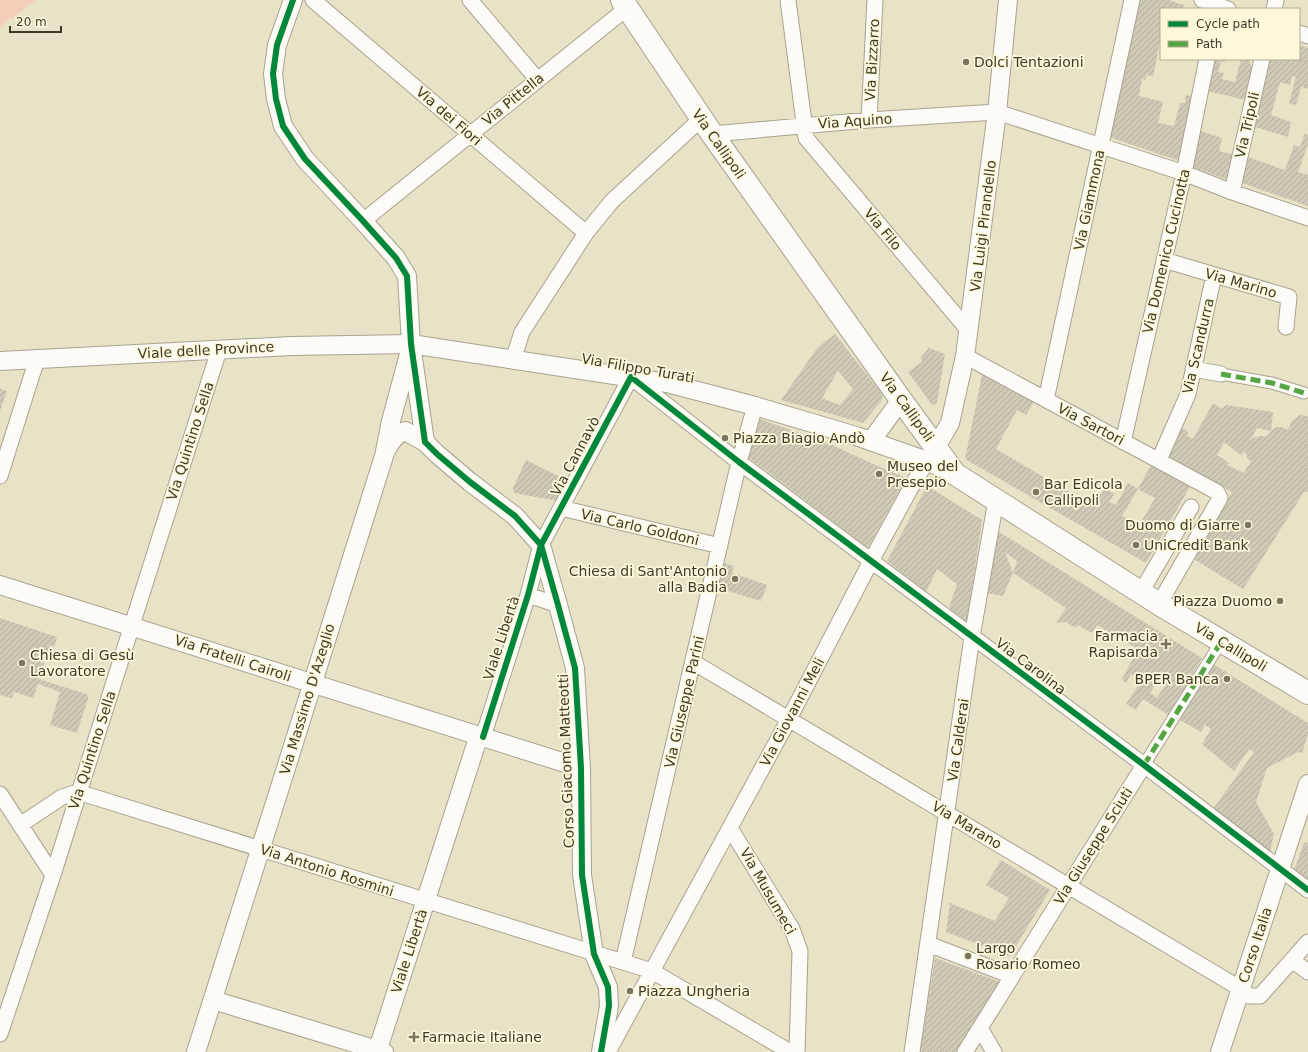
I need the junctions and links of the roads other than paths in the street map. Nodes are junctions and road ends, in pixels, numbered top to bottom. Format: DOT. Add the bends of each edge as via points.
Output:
graph roads {
  1 [pos="293,0"];
  2 [pos="313,0"];
  3 [pos="470,0"];
  4 [pos="788,0"];
  5 [pos="875,0"];
  6 [pos="1008,0"];
  7 [pos="1132,0"];
  8 [pos="1202,0"];
  9 [pos="624,4"];
  10 [pos="1221,6"];
  11 [pos="1207,60"];
  12 [pos="1262,60"];
  13 [pos="537,79"];
  14 [pos="997,112"];
  15 [pos="870,120"];
  16 [pos="806,125"];
  17 [pos="707,126"];
  18 [pos="470,134"];
  19 [pos="1101,145"];
  20 [pos="1184,172"];
  21 [pos="1232,192"];
  22 [pos="1308,218"];
  23 [pos="363,221"];
  24 [pos="586,233"];
  25 [pos="1164,260"];
  26 [pos="1214,275"];
  27 [pos="1286,327"];
  28 [pos="969,331"];
  29 [pos="411,344"];
  30 [pos="219,350"];
  31 [pos="966,356"];
  32 [pos="37,359"];
  33 [pos="513,360"];
  34 [pos="0,361"];
  35 [pos="1193,369"];
  36 [pos="1221,374"];
  37 [pos="631,377"];
  38 [pos="1304,393"];
  39 [pos="901,400"];
  40 [pos="1046,400"];
  41 [pos="755,406"];
  42 [pos="863,439"];
  43 [pos="425,442"];
  44 [pos="1123,442"];
  45 [pos="932,454"];
  46 [pos="384,456"];
  47 [pos="1159,460"];
  48 [pos="739,462"];
  49 [pos="0,476"];
  50 [pos="996,500"];
  51 [pos="1191,507"];
  52 [pos="561,508"];
  53 [pos="541,545"];
  54 [pos="720,546"];
  55 [pos="871,561"];
  56 [pos="0,585"];
  57 [pos="1142,592"];
  58 [pos="528,595"];
  59 [pos="1159,604"];
  60 [pos="558,605"];
  61 [pos="131,626"];
  62 [pos="972,637"];
  63 [pos="1221,642"];
  64 [pos="693,662"];
  65 [pos="312,683"];
  66 [pos="1308,693"];
  67 [pos="789,719"];
  68 [pos="481,736"];
  69 [pos="1144,765"];
  70 [pos="581,768"];
  71 [pos="1308,784"];
  72 [pos="78,792"];
  73 [pos="0,794"];
  74 [pos="947,812"];
  75 [pos="20,825"];
  76 [pos="730,828"];
  77 [pos="262,849"];
  78 [pos="1280,869"];
  79 [pos="53,875"];
  80 [pos="1068,886"];
  81 [pos="1308,890"];
  82 [pos="425,902"];
  83 [pos="591,933"];
  84 [pos="1308,942"];
  85 [pos="928,944"];
  86 [pos="576,948"];
  87 [pos="594,954"];
  88 [pos="1292,960"];
  89 [pos="623,962"];
  90 [pos="654,967"];
  91 [pos="1308,972"];
  92 [pos="1012,976"];
  93 [pos="1241,989"];
  94 [pos="213,1000"];
  95 [pos="980,1028"];
  96 [pos="0,1032"];
  97 [pos="380,1051"];
  98 [pos="196,1052"];
  99 [pos="601,1052"];
  100 [pos="608,1052"];
  101 [pos="790,1052"];
  102 [pos="797,1052"];
  103 [pos="912,1052"];
  104 [pos="965,1052"];
  105 [pos="994,1052"];
  106 [pos="1220,1052"];
  1 -- 23 [label="street" via="276,45 273,74 283,126 305,159"];
  2 -- 18 [label="street, Via dei Fiori"];
  3 -- 13 [label="street"];
  4 -- 16 [label="street, Via Filo"];
  5 -- 15 [label="street, Via Bizzarro"];
  6 -- 14 [label="street, Via Luigi Pirandello"];
  7 -- 19 [label="street, Via Giammona"];
  8 -- 10 [label="street"];
  9 -- 13 [label="street, Via Pittella"];
  9 -- 17 [label="main road, Via Callipoli"];
  11 -- 20 [label="street, Via Domenico Cucinotta"];
  12 -- 21 [label="street, Via Tripoli"];
  13 -- 18 [label="street, Via Pittella"];
  14 -- 15 [label="street, Via Aquino"];
  14 -- 19 [label="street"];
  14 -- 28 [label="street, Via Luigi Pirandello"];
  15 -- 16 [label="street, Via Aquino"];
  16 -- 17 [label="street, Via Aquino"];
  16 -- 28 [label="street, Via Filo" via="806,138"];
  17 -- 24 [label="street" via="612,201"];
  17 -- 39 [label="main road, Via Callipoli"];
  18 -- 23 [label="street, Via Pittella"];
  18 -- 24 [label="street, Via dei Fiori"];
  19 -- 20 [label="street"];
  19 -- 40 [label="street, Via Giammona"];
  20 -- 21 [label="street"];
  20 -- 25 [label="street, Via Domenico Cucinotta"];
  21 -- 22 [label="street"];
  23 -- 29 [label="street" via="396,258 407,276"];
  24 -- 33 [label="street" via="522,332"];
  25 -- 26 [label="street, Via Marino"];
  25 -- 44 [label="street, Via Domenico Cucinotta"];
  26 -- 27 [label="street, Via Marino" via="1289,297"];
  26 -- 35 [label="street, Via Scandurra"];
  28 -- 31 [label="street, Via Luigi Pirandello"];
  29 -- 30 [label="street, Viale delle Province"];
  29 -- 33 [label="street, Via Filippo Turati"];
  29 -- 43 [label="street"];
  29 -- 46 [label="street, Via Massimo D'Azeglio"];
  30 -- 32 [label="street, Viale delle Province"];
  30 -- 61 [label="street, Via Quintino Sella"];
  31 -- 40 [label="street, Via Sartori"];
  31 -- 45 [label="street, Via Luigi Pirandello" via="950,423"];
  32 -- 34 [label="street, Viale delle Province"];
  32 -- 49 [label="street"];
  33 -- 37 [label="street, Via Filippo Turati"];
  35 -- 36 [label="street"];
  35 -- 47 [label="street, Via Scandurra" via="1188,394"];
  36 -- 38 [label="street" via="1272,383"];
  37 -- 41 [label="street, Via Filippo Turati" via="667,383"];
  37 -- 48 [label="street, Via Carolina"];
  37 -- 52 [label="street, Via Cannavò"];
  39 -- 42 [label="street"];
  39 -- 45 [label="main road, Via Callipoli"];
  40 -- 44 [label="street, Via Sartori"];
  41 -- 42 [label="street, Via Filippo Turati"];
  41 -- 48 [label="street, Via Giuseppe Parini"];
  42 -- 45 [label="street, Via Filippo Turati"];
  43 -- 46 [label="street, Corso Giacomo Matteotti" via="405,431 391,441"];
  43 -- 53 [label="street, Corso Giacomo Matteotti" via="459,473 515,516"];
  44 -- 47 [label="street, Via Sartori"];
  45 -- 50 [label="main road, Via Callipoli" via="955,474"];
  45 -- 55 [label="street, Via Giovanni Meli"];
  46 -- 65 [label="street, Via Massimo D'Azeglio"];
  47 -- 59 [label="street, Via Sartori" via="1217,492 1220,498"];
  48 -- 54 [label="street, Via Giuseppe Parini"];
  48 -- 55 [label="street, Via Carolina"];
  50 -- 57 [label="main road, Via Callipoli"];
  50 -- 62 [label="street, Via Calderai"];
  51 -- 57 [label="street"];
  52 -- 53 [label="street, Via Cannavò"];
  52 -- 54 [label="street, Via Carlo Goldoni"];
  53 -- 58 [label="street, Viale Libertà"];
  53 -- 60 [label="street, Corso Giacomo Matteotti"];
  54 -- 64 [label="street, Via Giuseppe Parini"];
  55 -- 62 [label="street, Via Carolina"];
  55 -- 67 [label="street, Via Giovanni Meli"];
  56 -- 61 [label="street, Via Fratelli Cairoli"];
  57 -- 59 [label="main road, Via Callipoli"];
  58 -- 60 [label="street"];
  58 -- 68 [label="street, Viale Libertà"];
  59 -- 63 [label="main road, Via Callipoli"];
  60 -- 70 [label="street, Corso Giacomo Matteotti" via="575,668"];
  61 -- 65 [label="street, Via Fratelli Cairoli"];
  61 -- 72 [label="street, Via Quintino Sella"];
  62 -- 69 [label="street, Via Carolina"];
  62 -- 74 [label="street, Via Calderai"];
  63 -- 66 [label="main road, Via Callipoli"];
  63 -- 69 [label="street, Via Giuseppe Sciuti"];
  64 -- 67 [label="street, Via Marano"];
  64 -- 89 [label="street, Via Giuseppe Parini"];
  65 -- 68 [label="street, Via Fratelli Cairoli"];
  65 -- 77 [label="street, Via Massimo D'Azeglio"];
  67 -- 74 [label="street, Via Marano"];
  67 -- 76 [label="street, Via Giovanni Meli"];
  68 -- 70 [label="street, Via Fratelli Cairoli"];
  68 -- 82 [label="street, Viale Libertà"];
  69 -- 78 [label="street, Via Carolina"];
  69 -- 80 [label="street, Via Giuseppe Sciuti"];
  70 -- 83 [label="street, Corso Giacomo Matteotti" via="582,875"];
  71 -- 78 [label="street, Corso Italia"];
  72 -- 75 [label="street" via="62,797"];
  72 -- 77 [label="street, Via Antonio Rosmini"];
  72 -- 79 [label="street, Via Quintino Sella"];
  73 -- 75 [label="street"];
  74 -- 80 [label="street, Via Marano"];
  74 -- 85 [label="street, Via Calderai"];
  75 -- 79 [label="street"];
  76 -- 90 [label="street, Via Giovanni Meli"];
  76 -- 102 [label="street, Via Musumeci" via="792,929 800,951"];
  77 -- 82 [label="street, Via Antonio Rosmini"];
  77 -- 94 [label="street, Via Massimo D'Azeglio"];
  78 -- 81 [label="street, Via Carolina"];
  78 -- 93 [label="street, Corso Italia"];
  79 -- 96 [label="street, Via Quintino Sella"];
  80 -- 92 [label="street, Via Giuseppe Sciuti"];
  80 -- 93 [label="street, Via Marano"];
  82 -- 86 [label="street, Via Antonio Rosmini"];
  82 -- 97 [label="street, Viale Libertà"];
  83 -- 86 [label="street"];
  83 -- 87 [label="street, Corso Giacomo Matteotti"];
  84 -- 88 [label="street, Via Marano"];
  85 -- 92 [label="street"];
  85 -- 103 [label="street, Via Calderai"];
  86 -- 87 [label="street, Via Antonio Rosmini"];
  87 -- 89 [label="street, Via Antonio Rosmini"];
  87 -- 99 [label="street, Corso Giacomo Matteotti" via="608,987 609,1006"];
  88 -- 91 [label="street"];
  88 -- 93 [label="street, Via Marano" via="1260,996 1250,996"];
  89 -- 90 [label="street, Via Antonio Rosmini"];
  90 -- 100 [label="street, Via Giovanni Meli"];
  90 -- 101 [label="street, Via Antonio Rosmini" via="667,980"];
  92 -- 95 [label="street, Via Giuseppe Sciuti"];
  93 -- 106 [label="street, Corso Italia"];
  94 -- 97 [label="street"];
  94 -- 98 [label="street, Via Massimo D'Azeglio"];
  95 -- 104 [label="street, Via Giuseppe Sciuti"];
  95 -- 105 [label="street"];
}
